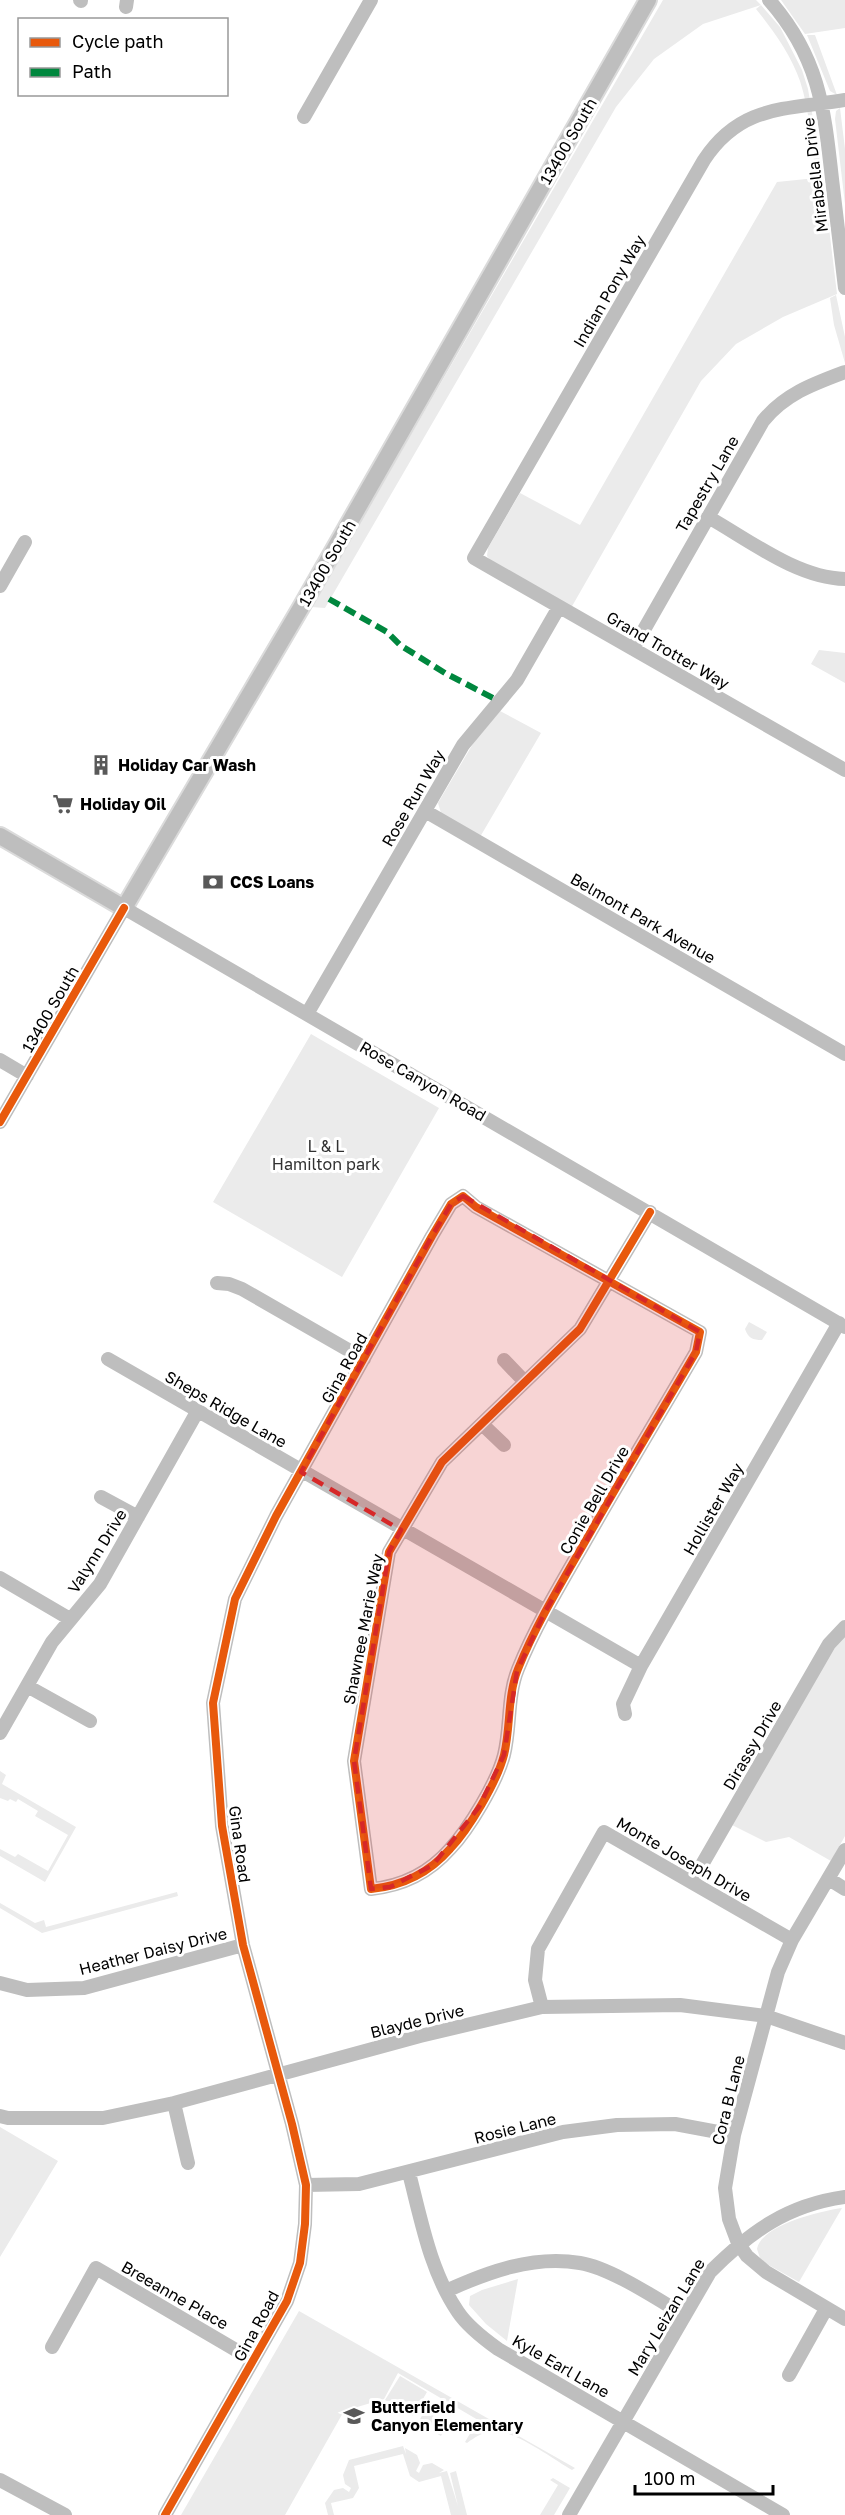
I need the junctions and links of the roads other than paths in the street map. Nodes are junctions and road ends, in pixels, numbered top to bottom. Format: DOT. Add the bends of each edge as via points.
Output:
graph roads {
  1 [pos="371,0"];
  2 [pos="648,0"];
  3 [pos="769,0"];
  4 [pos="845,100"];
  5 [pos="823,103"];
  6 [pos="304,117"];
  7 [pos="842,241"];
  8 [pos="845,288"];
  9 [pos="845,372"];
  10 [pos="708,517"];
  11 [pos="26,542"];
  12 [pos="474,558"];
  13 [pos="845,579"];
  14 [pos="0,586"];
  15 [pos="559,607"];
  16 [pos="633,649"];
  17 [pos="845,770"];
  18 [pos="425,811"];
  19 [pos="0,836"];
  20 [pos="124,908"];
  21 [pos="307,1014"];
  22 [pos="845,1054"];
  23 [pos="0,1060"];
  24 [pos="27,1076"];
  25 [pos="0,1122"];
  26 [pos="463,1196"];
  27 [pos="650,1212"];
  28 [pos="217,1283"];
  29 [pos="608,1283"];
  30 [pos="842,1325"];
  31 [pos="108,1359"];
  32 [pos="364,1359"];
  33 [pos="504,1360"];
  34 [pos="525,1382"];
  35 [pos="197,1412"];
  36 [pos="482,1424"];
  37 [pos="504,1444"];
  38 [pos="301,1472"];
  39 [pos="101,1497"];
  40 [pos="138,1518"];
  41 [pos="401,1530"];
  42 [pos="0,1578"];
  43 [pos="545,1612"];
  44 [pos="70,1619"];
  45 [pos="845,1627"];
  46 [pos="641,1666"];
  47 [pos="27,1686"];
  48 [pos="626,1714"];
  49 [pos="90,1721"];
  50 [pos="0,1733"];
  51 [pos="845,1850"];
  52 [pos="829,1879"];
  53 [pos="692,1882"];
  54 [pos="371,1889"];
  55 [pos="845,1889"];
  56 [pos="792,1940"];
  57 [pos="243,1945"];
  58 [pos="0,1983"];
  59 [pos="542,2007"];
  60 [pos="766,2016"];
  61 [pos="845,2043"];
  62 [pos="278,2074"];
  63 [pos="174,2103"];
  64 [pos="0,2116"];
  65 [pos="734,2135"];
  66 [pos="188,2163"];
  67 [pos="409,2172"];
  68 [pos="306,2185"];
  69 [pos="845,2197"];
  70 [pos="738,2243"];
  71 [pos="446,2291"];
  72 [pos="826,2309"];
  73 [pos="684,2315"];
  74 [pos="845,2319"];
  75 [pos="51,2347"];
  76 [pos="253,2360"];
  77 [pos="789,2375"];
  78 [pos="624,2421"];
  79 [pos="0,2480"];
  80 [pos="65,2515"];
  81 [pos="165,2515"];
  82 [pos="569,2515"];
  83 [pos="783,2515"];
  1 -- 6 [label="street"];
  2 -- 20 [label="main road, 13400 South" via="303,604"];
  3 -- 5 [label="street, Mirabella Drive" via="804,52"];
  4 -- 5 [label="street, Indian Pony Way"];
  5 -- 7 [label="street, Mirabella Drive"];
  5 -- 12 [label="street, Indian Pony Way" via="759,114 731,129 710,151"];
  7 -- 8 [label="street, Mirabella Drive"];
  9 -- 10 [label="street, Tapestry Lane" via="798,390 770,412"];
  10 -- 13 [label="street" via="799,569"];
  10 -- 16 [label="street, Tapestry Lane"];
  11 -- 14 [label="street"];
  12 -- 15 [label="street, Grand Trotter Way"];
  15 -- 16 [label="street, Grand Trotter Way"];
  15 -- 18 [label="street, Rose Run Way" via="522,673 468,738"];
  16 -- 17 [label="street, Grand Trotter Way"];
  18 -- 21 [label="street, Rose Run Way"];
  18 -- 22 [label="street, Belmont Park Avenue"];
  19 -- 20 [label="main road, Rose Canyon Road"];
  20 -- 21 [label="street, Rose Canyon Road"];
  20 -- 24 [label="street, 13400 South"];
  21 -- 27 [label="street, Rose Canyon Road"];
  23 -- 24 [label="street"];
  24 -- 25 [label="street, 13400 South"];
  26 -- 29 [label="street, Conie Bell Drive"];
  26 -- 32 [label="street, Gina Road" via="446,1212"];
  27 -- 29 [label="street, Shawnee Marie Way"];
  27 -- 30 [label="street, Rose Canyon Road"];
  28 -- 32 [label="street" via="242,1289"];
  29 -- 34 [label="street, Shawnee Marie Way" via="580,1329"];
  29 -- 43 [label="street, Conie Bell Drive" via="700,1332 696,1352"];
  30 -- 46 [label="street, Hollister Way"];
  31 -- 35 [label="street, Sheps Ridge Lane"];
  32 -- 38 [label="street, Gina Road"];
  33 -- 34 [label="street"];
  34 -- 36 [label="street, Shawnee Marie Way"];
  35 -- 38 [label="street, Sheps Ridge Lane"];
  35 -- 40 [label="street, Valynn Drive"];
  36 -- 37 [label="street"];
  36 -- 41 [label="street, Shawnee Marie Way" via="442,1462"];
  38 -- 41 [label="street, Sheps Ridge Lane"];
  38 -- 57 [label="street, Gina Road" via="235,1599 213,1703 222,1826"];
  39 -- 40 [label="street"];
  40 -- 44 [label="street, Valynn Drive" via="100,1584"];
  41 -- 43 [label="street, Sheps Ridge Lane"];
  41 -- 54 [label="street, Shawnee Marie Way" via="389,1552 354,1761"];
  42 -- 44 [label="street"];
  43 -- 46 [label="street, Sheps Ridge Lane"];
  43 -- 54 [label="street, Conie Bell Drive" via="517,1671 504,1755 480,1808 451,1849 433,1865 390,1887"];
  44 -- 47 [label="street, Valynn Drive"];
  45 -- 53 [label="street, Dirassy Drive" via="829,1644"];
  46 -- 48 [label="street, Hollister Way" via="623,1704"];
  47 -- 49 [label="street"];
  47 -- 50 [label="street, Valynn Drive"];
  51 -- 52 [label="street, Cora B Lane"];
  52 -- 55 [label="street"];
  52 -- 56 [label="street, Cora B Lane"];
  53 -- 56 [label="street, Monte Joseph Drive"];
  53 -- 59 [label="street, Monte Joseph Drive" via="604,1832 538,1949 535,1980"];
  56 -- 60 [label="street, Cora B Lane"];
  57 -- 58 [label="street, Heather Daisy Drive" via="84,1988 27,1990"];
  57 -- 62 [label="street, Gina Road"];
  59 -- 60 [label="street, Blayde Drive" via="680,2005"];
  59 -- 62 [label="street, Blayde Drive"];
  60 -- 61 [label="street, Blayde Drive"];
  60 -- 65 [label="street, Cora B Lane"];
  62 -- 63 [label="street, Blayde Drive"];
  62 -- 68 [label="street, Gina Road"];
  63 -- 64 [label="street, Blayde Drive" via="103,2118"];
  63 -- 66 [label="street"];
  65 -- 67 [label="street, Rosie Lane" via="675,2124 617,2125 563,2132"];
  65 -- 70 [label="street, Cora B Lane" via="725,2188 729,2219"];
  67 -- 68 [label="street, Rosie Lane" via="359,2184"];
  67 -- 71 [label="street, Kyle Earl Lane" via="431,2257"];
  68 -- 76 [label="street, Gina Road" via="300,2263 287,2301"];
  69 -- 70 [label="street, Mary Leizan Lane" via="784,2213"];
  70 -- 72 [label="street, Cora B Lane" via="766,2272"];
  70 -- 73 [label="street, Mary Leizan Lane" via="710,2272"];
  71 -- 73 [label="street" via="486,2273 531,2262 581,2263 621,2279"];
  71 -- 78 [label="street, Kyle Earl Lane" via="458,2313 480,2336"];
  72 -- 74 [label="street, Cora B Lane"];
  72 -- 77 [label="street"];
  73 -- 78 [label="street, Mary Leizan Lane"];
  75 -- 76 [label="street, Breeanne Place" via="96,2268"];
  76 -- 81 [label="street, Gina Road"];
  78 -- 82 [label="street, Mary Leizan Lane"];
  78 -- 83 [label="street, Kyle Earl Lane"];
  79 -- 80 [label="street"];
}
